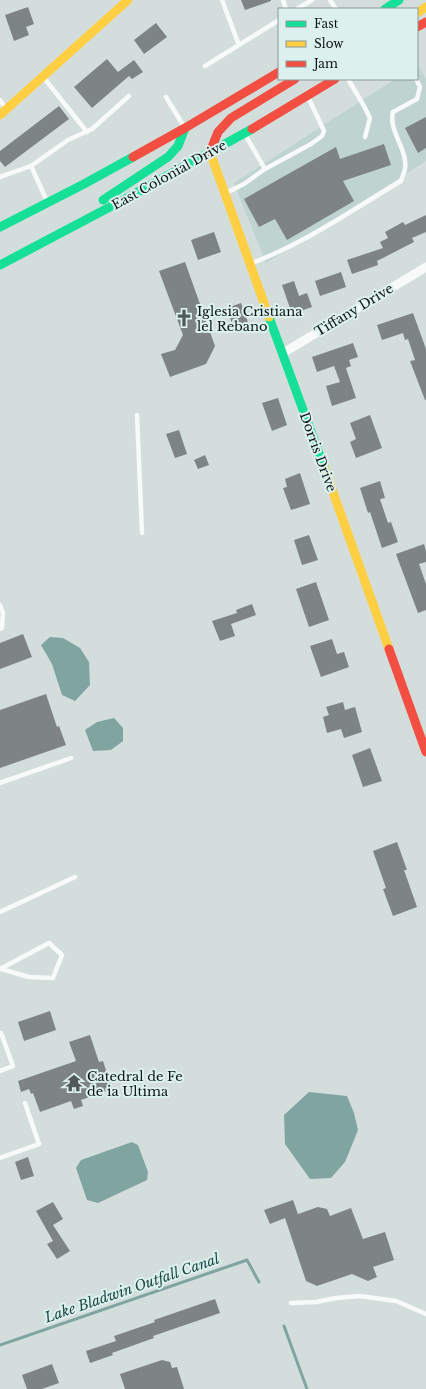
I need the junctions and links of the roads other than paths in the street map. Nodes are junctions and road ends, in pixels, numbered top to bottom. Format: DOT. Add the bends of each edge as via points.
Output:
graph roads {
  1 [pos="128,0"];
  2 [pos="222,0"];
  3 [pos="312,0"];
  4 [pos="399,0"];
  5 [pos="299,8"];
  6 [pos="387,8"];
  7 [pos="278,21"];
  8 [pos="239,45"];
  9 [pos="205,66"];
  10 [pos="278,73"];
  11 [pos="43,77"];
  12 [pos="293,80"];
  13 [pos="332,80"];
  14 [pos="349,80"];
  15 [pos="416,80"];
  16 [pos="129,96"];
  17 [pos="307,96"];
  18 [pos="166,97"];
  19 [pos="0,100"];
  20 [pos="3,112"];
  21 [pos="185,128"];
  22 [pos="87,132"];
  23 [pos="244,133"];
  24 [pos="365,137"];
  25 [pos="210,152"];
  26 [pos="31,166"];
  27 [pos="265,169"];
  28 [pos="0,177"];
  29 [pos="225,194"];
  30 [pos="47,203"];
  31 [pos="89,220"];
  32 [pos="0,227"];
  33 [pos="250,264"];
  34 [pos="0,265"];
  35 [pos="426,269"];
  36 [pos="283,354"];
  37 [pos="137,415"];
  38 [pos="142,533"];
  39 [pos="0,605"];
  40 [pos="0,629"];
  41 [pos="426,752"];
  42 [pos="71,758"];
  43 [pos="0,783"];
  44 [pos="75,877"];
  45 [pos="0,912"];
  46 [pos="0,969"];
  47 [pos="1,1033"];
  48 [pos="0,1071"];
  49 [pos="25,1103"];
  50 [pos="0,1158"];
  51 [pos="291,1303"];
  52 [pos="426,1314"];
  1 -- 11 [label="main road"];
  2 -- 8 [label="lane"];
  3 -- 5 [label="lane"];
  4 -- 6 [label="main road"];
  7 -- 8 [label="lane"];
  8 -- 9 [label="lane"];
  10 -- 21 [label="main road"];
  11 -- 20 [label="main road"];
  11 -- 22 [label="lane"];
  12 -- 25 [label="main road" via="231,118 218,132"];
  13 -- 17 [label="main road, East Colonial Drive"];
  14 -- 24 [label="lane" via="370,118"];
  15 -- 33 [label="lane" via="420,87 417,99 394,112 391,120 403,154 405,169 400,181 316,232 276,254"];
  16 -- 22 [label="lane"];
  17 -- 23 [label="main road, East Colonial Drive"];
  17 -- 27 [label="lane" via="324,131 322,136"];
  18 -- 21 [label="lane"];
  19 -- 20 [label="lane"];
  21 -- 30 [label="main road"];
  21 -- 31 [label="main road" via="178,146 168,157 91,208"];
  22 -- 26 [label="lane" via="68,140"];
  23 -- 25 [label="main road, East Colonial Drive"];
  23 -- 27 [label="lane"];
  25 -- 29 [label="main road, Dorris Drive"];
  25 -- 31 [label="main road, East Colonial Drive"];
  26 -- 28 [label="lane"];
  26 -- 30 [label="lane"];
  27 -- 29 [label="lane"];
  29 -- 33 [label="main road, Dorris Drive"];
  30 -- 32 [label="main road"];
  31 -- 34 [label="main road, East Colonial Drive"];
  33 -- 36 [label="main road, Dorris Drive"];
  35 -- 36 [label="street, Tiffany Drive"];
  36 -- 41 [label="main road, Dorris Drive"];
  37 -- 38 [label="lane"];
  39 -- 40 [label="lane" via="3,613"];
  42 -- 43 [label="lane"];
  44 -- 45 [label="lane"];
  46 -- 46 [label="lane" via="29,977 53,978 62,955 49,943"];
  47 -- 48 [label="lane" via="13,1066"];
  49 -- 50 [label="lane" via="39,1144"];
  51 -- 52 [label="lane" via="360,1296 396,1302"];
}
